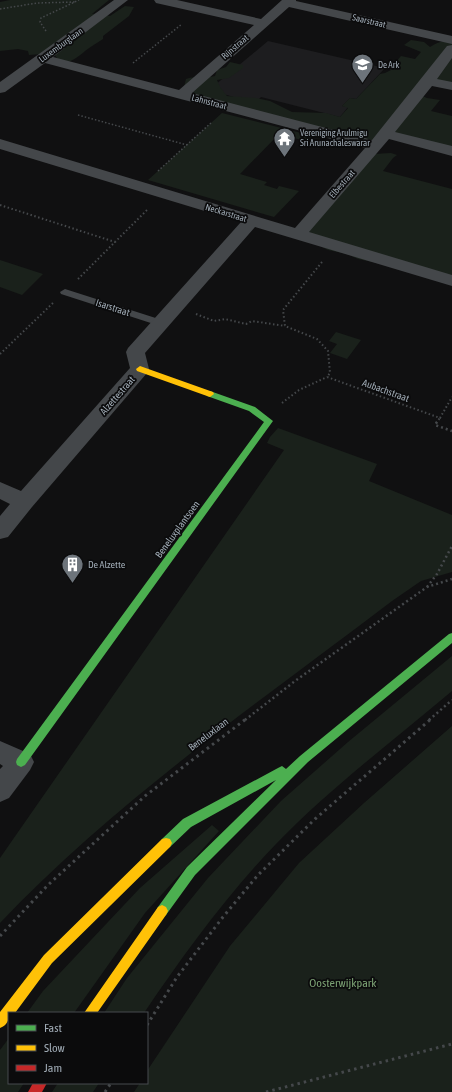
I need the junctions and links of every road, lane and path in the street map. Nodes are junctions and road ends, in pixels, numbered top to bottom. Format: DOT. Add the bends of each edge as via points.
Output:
graph roads {
  1 [pos="79,0"];
  2 [pos="122,0"];
  3 [pos="160,0"];
  4 [pos="288,1"];
  5 [pos="75,2"];
  6 [pos="0,9"];
  7 [pos="201,9"];
  8 [pos="262,23"];
  9 [pos="452,40"];
  10 [pos="58,46"];
  11 [pos="452,49"];
  12 [pos="42,58"];
  13 [pos="115,77"];
  14 [pos="429,81"];
  15 [pos="2,85"];
  16 [pos="452,86"];
  17 [pos="182,94"];
  18 [pos="228,107"];
  19 [pos="78,114"];
  20 [pos="386,134"];
  21 [pos="0,144"];
  22 [pos="187,145"];
  23 [pos="376,146"];
  24 [pos="452,151"];
  25 [pos="141,187"];
  26 [pos="164,195"];
  27 [pos="0,205"];
  28 [pos="251,221"];
  29 [pos="298,235"];
  30 [pos="115,242"];
  31 [pos="334,245"];
  32 [pos="452,281"];
  33 [pos="65,292"];
  34 [pos="175,307"];
  35 [pos="161,323"];
  36 [pos="285,326"];
  37 [pos="0,350"];
  38 [pos="4,351"];
  39 [pos="0,354"];
  40 [pos="140,369"];
  41 [pos="327,377"];
  42 [pos="452,396"];
  43 [pos="440,418"];
  44 [pos="269,421"];
  45 [pos="452,431"];
  46 [pos="0,490"];
  47 [pos="24,501"];
  48 [pos="0,531"];
  49 [pos="452,546"];
  50 [pos="452,579"];
  51 [pos="427,587"];
  52 [pos="452,637"];
  53 [pos="452,700"];
  54 [pos="10,757"];
  55 [pos="304,759"];
  56 [pos="0,790"];
  57 [pos="0,936"];
  58 [pos="91,1012"];
  59 [pos="0,1022"];
  60 [pos="148,1024"];
  61 [pos="452,1044"];
  62 [pos="40,1084"];
  63 [pos="34,1092"];
  64 [pos="266,1092"];
  1 -- 5 [label="path"];
  2 -- 10 [label="street, Luxemburglaan"];
  3 -- 7 [label="street"];
  4 -- 8 [label="street, Rijnstraat"];
  4 -- 9 [label="street, Saarstraat"];
  5 -- 6 [label="path" via="19,4"];
  5 -- 10 [label="path" via="41,18 40,22"];
  7 -- 8 [label="street"];
  7 -- 13 [label="path"];
  8 -- 17 [label="street, Rijnstraat"];
  10 -- 12 [label="street, Luxemburglaan"];
  11 -- 14 [label="street, Elbestraat"];
  12 -- 13 [label="street, Lahnstraat"];
  12 -- 15 [label="street, Luxemburglaan"];
  13 -- 17 [label="street, Lahnstraat"];
  14 -- 16 [label="street"];
  14 -- 20 [label="street, Elbestraat"];
  17 -- 18 [label="street, Lahnstraat"];
  18 -- 22 [label="path"];
  18 -- 23 [label="street, Lahnstraat"];
  19 -- 22 [label="path"];
  20 -- 23 [label="street, Elbestraat"];
  20 -- 24 [label="street"];
  21 -- 25 [label="street, Neckarstraat"];
  22 -- 25 [label="path"];
  23 -- 29 [label="street, Elbestraat"];
  25 -- 26 [label="street, Neckarstraat"];
  26 -- 28 [label="street, Neckarstraat"];
  26 -- 30 [label="path"];
  27 -- 30 [label="path"];
  28 -- 29 [label="street, Neckarstraat"];
  28 -- 34 [label="street, Alzettestraat"];
  29 -- 31 [label="street, Neckarstraat"];
  30 -- 33 [label="path"];
  31 -- 32 [label="street, Neckarstraat"];
  31 -- 36 [label="path" via="283,310"];
  33 -- 35 [label="lane, Isarstraat"];
  33 -- 38 [label="path"];
  34 -- 35 [label="street, Alzettestraat"];
  34 -- 36 [label="path" via="214,320"];
  35 -- 40 [label="street, Alzettestraat" via="136,352"];
  36 -- 41 [label="path" via="317,339 328,351 330,373"];
  37 -- 38 [label="path"];
  38 -- 39 [label="path"];
  40 -- 44 [label="main road" via="252,409"];
  40 -- 47 [label="street, Alzettestraat"];
  41 -- 43 [label="path, Aubachstraat"];
  41 -- 44 [label="path" via="299,390 284,401"];
  42 -- 43 [label="path"];
  43 -- 45 [label="path" via="435,426"];
  44 -- 54 [label="main road, Beneluxplantsoen"];
  46 -- 47 [label="street"];
  47 -- 48 [label="street, Alzettestraat"];
  49 -- 51 [label="path"];
  50 -- 51 [label="path, Beneluxlaan"];
  51 -- 57 [label="path, Beneluxlaan" via="295,681 145,796 48,885"];
  52 -- 55 [label="main road"];
  53 -- 60 [label="path" via="315,819 258,875 178,978"];
  54 -- 56 [label="street"];
  55 -- 58 [label="main road" via="191,871"];
  55 -- 59 [label="main road" via="187,823 48,959"];
  61 -- 64 [label="path"];
  62 -- 63 [label="main road"];
}
